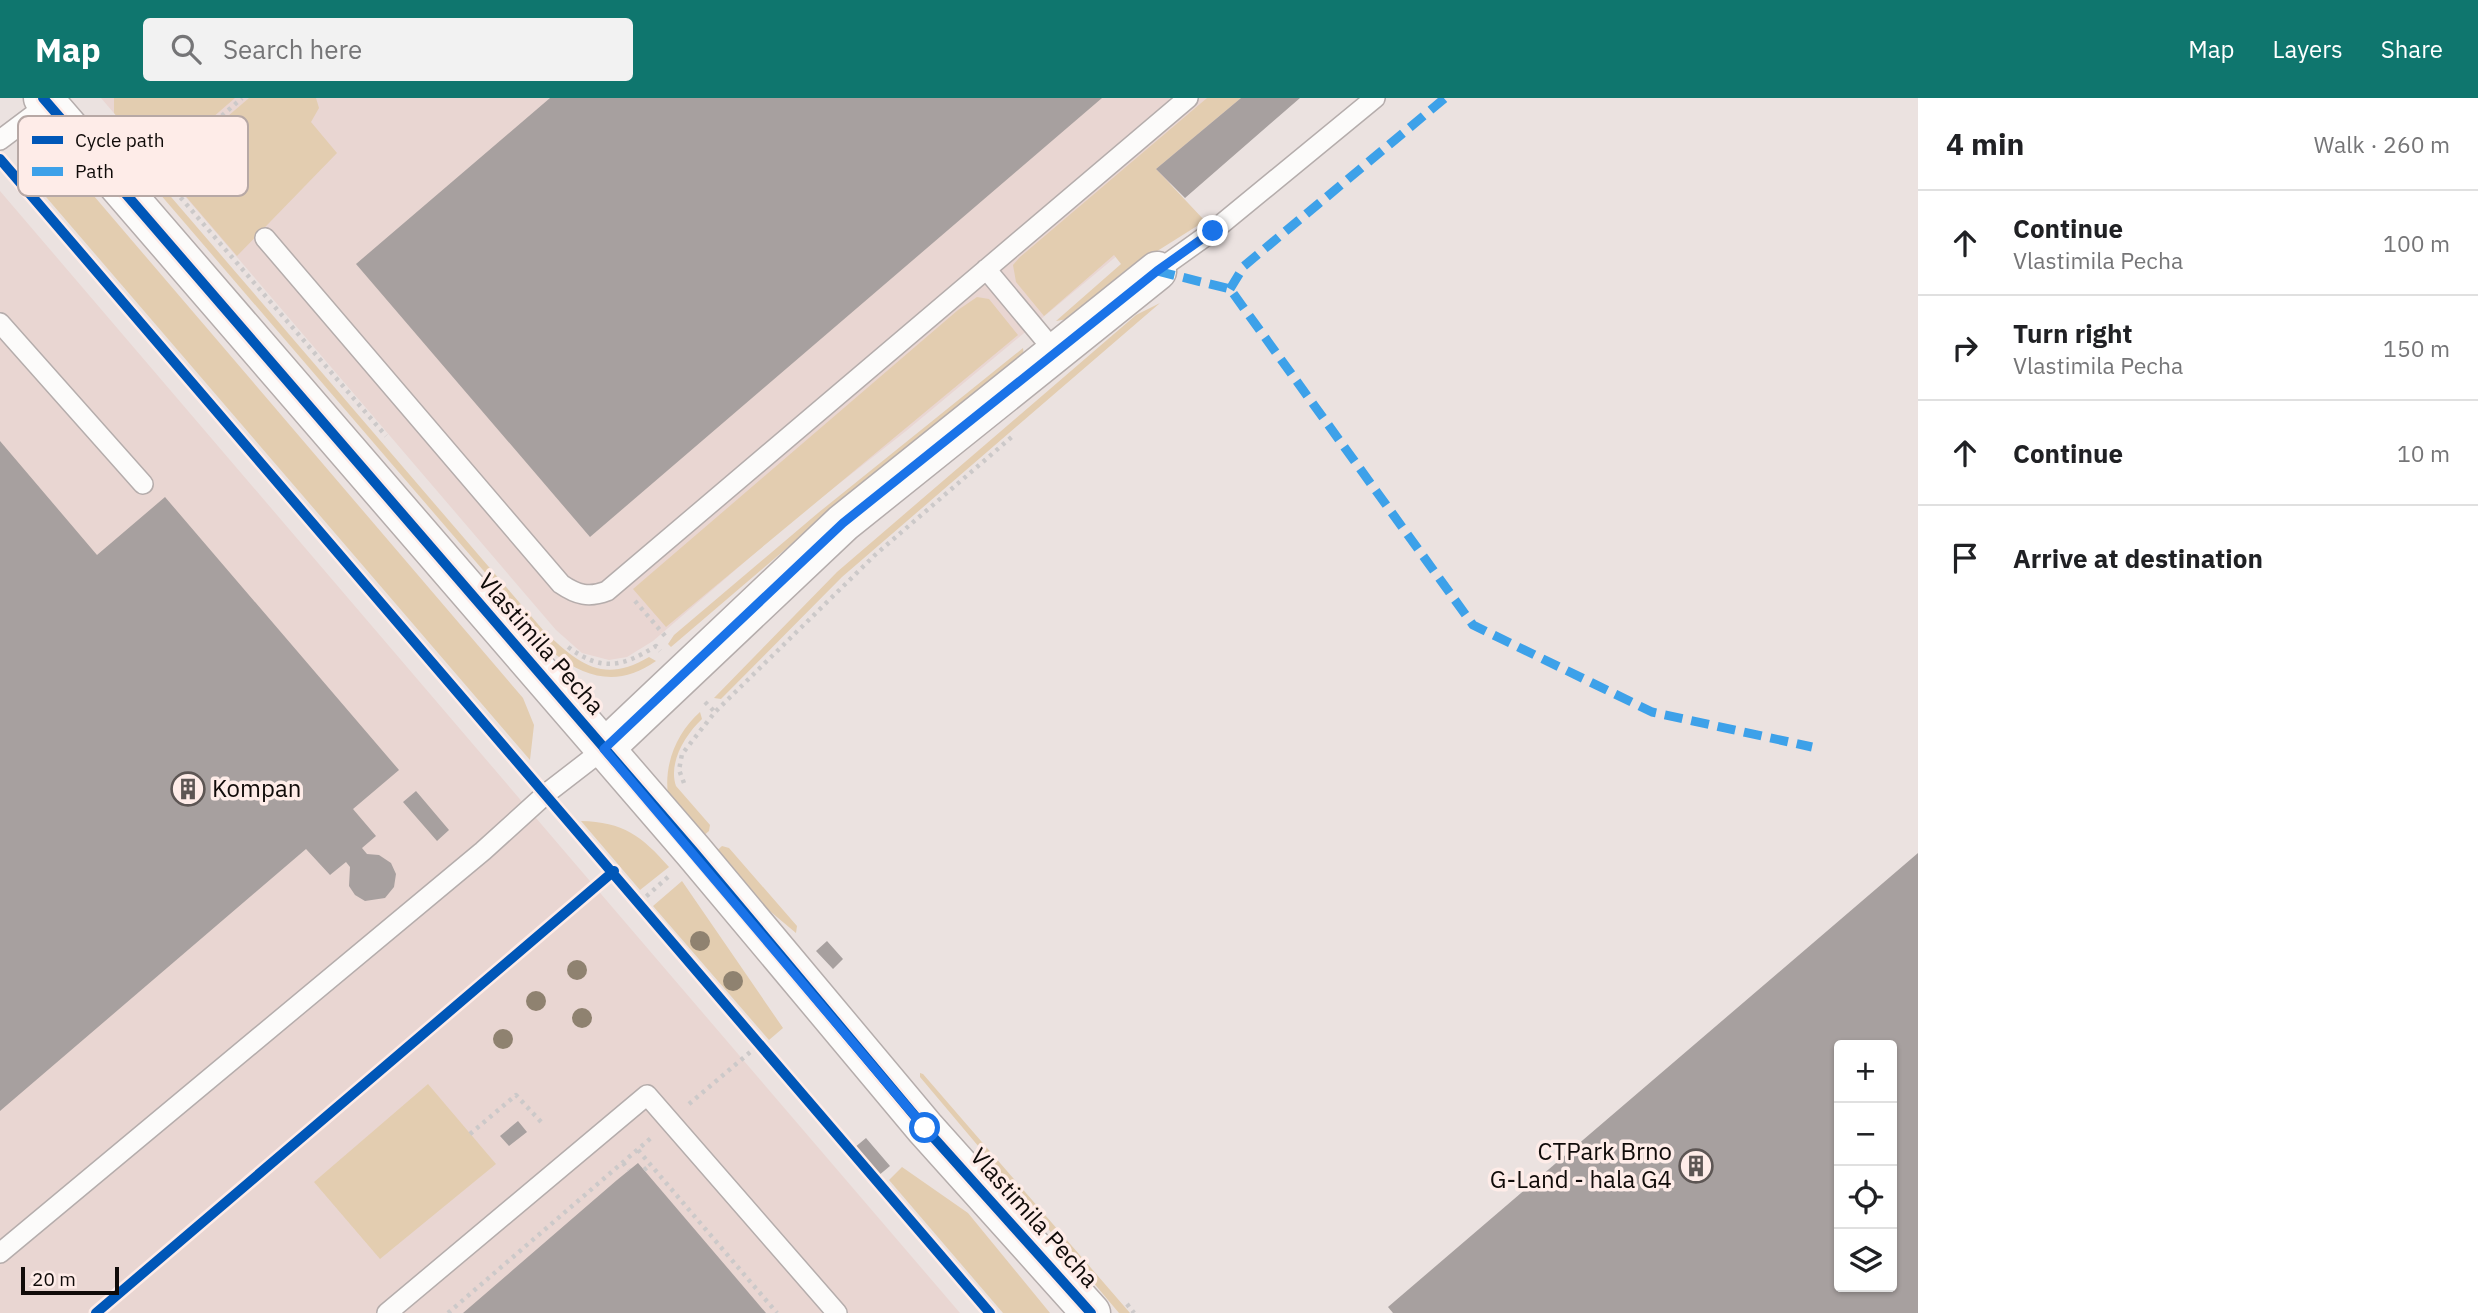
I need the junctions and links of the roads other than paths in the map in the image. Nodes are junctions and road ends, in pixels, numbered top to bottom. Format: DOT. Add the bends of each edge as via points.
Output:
graph roads {
  1 [pos="1188,98"];
  2 [pos="1375,98"];
  3 [pos="49,100"];
  4 [pos="29,116"];
  5 [pos="63,116"];
  6 [pos="18,125"];
  7 [pos="0,140"];
  8 [pos="131,196"];
  9 [pos="265,238"];
  10 [pos="986,269"];
  11 [pos="1157,271"];
  12 [pos="0,323"];
  13 [pos="1056,352"];
  14 [pos="143,484"];
  15 [pos="604,749"];
  16 [pos="0,1253"];
  17 [pos="387,1313"];
  18 [pos="837,1313"];
  19 [pos="1091,1313"];
  1 -- 10 [label="lane"];
  2 -- 11 [label="lane"];
  3 -- 4 [label="lane"];
  3 -- 5 [label="street, Vlastimila Pecha"];
  6 -- 7 [label="lane"];
  8 -- 15 [label="street, Vlastimila Pecha"];
  9 -- 10 [label="lane" via="561,584 575,593 597,595 619,582"];
  10 -- 13 [label="lane"];
  11 -- 13 [label="street, Vlastimila Pecha"];
  12 -- 14 [label="lane"];
  13 -- 15 [label="street, Vlastimila Pecha" via="843,523"];
  15 -- 16 [label="lane"];
  15 -- 19 [label="street, Vlastimila Pecha" via="925,1128"];
  17 -- 18 [label="lane" via="647,1095"];
}
